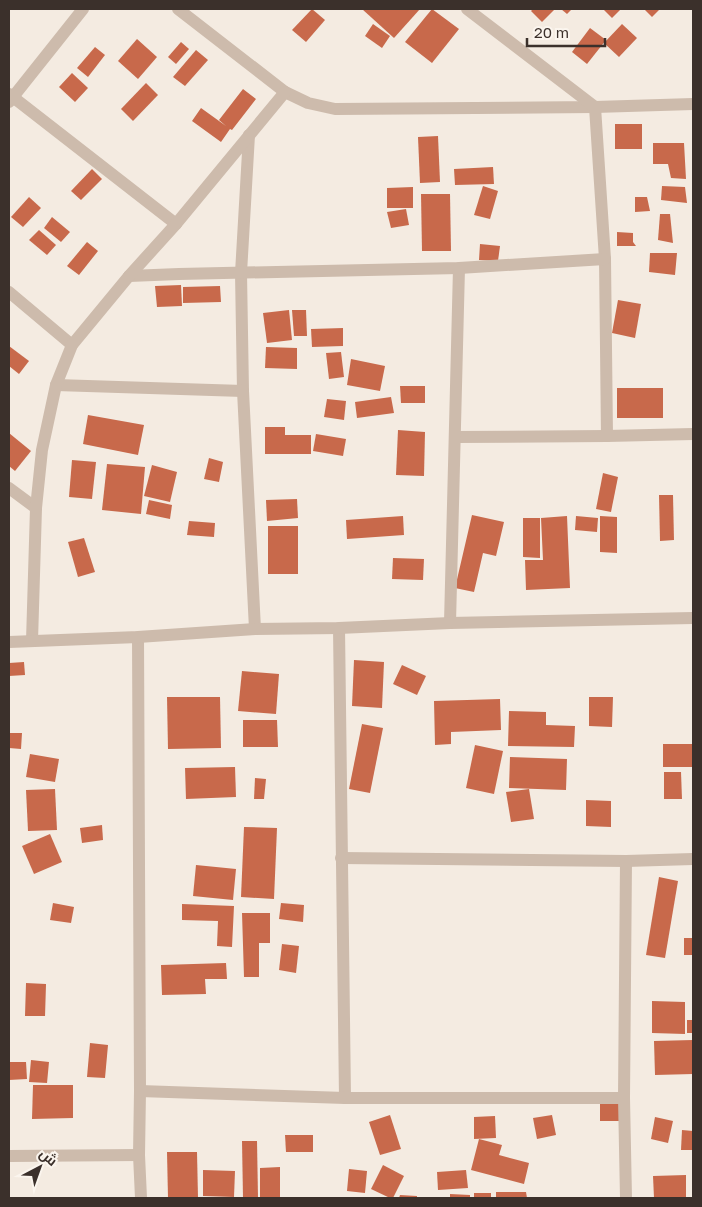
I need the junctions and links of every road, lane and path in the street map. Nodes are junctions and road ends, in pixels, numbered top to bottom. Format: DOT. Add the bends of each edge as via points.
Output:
graph roads {
  1 [pos="83,9"];
  2 [pos="178,9"];
  3 [pos="467,9"];
  4 [pos="285,92"];
  5 [pos="10,98"];
  6 [pos="693,104"];
  7 [pos="595,106"];
  8 [pos="249,135"];
  9 [pos="176,224"];
  10 [pos="605,260"];
  11 [pos="459,268"];
  12 [pos="241,273"];
  13 [pos="129,276"];
  14 [pos="9,292"];
  15 [pos="72,345"];
  16 [pos="56,385"];
  17 [pos="243,391"];
  18 [pos="693,434"];
  19 [pos="607,436"];
  20 [pos="454,437"];
  21 [pos="9,488"];
  22 [pos="36,508"];
  23 [pos="693,618"];
  24 [pos="450,623"];
  25 [pos="339,628"];
  26 [pos="255,630"];
  27 [pos="138,637"];
  28 [pos="32,641"];
  29 [pos="9,642"];
  30 [pos="341,858"];
  31 [pos="693,858"];
  32 [pos="626,860"];
  33 [pos="140,1091"];
  34 [pos="345,1098"];
  35 [pos="624,1098"];
  36 [pos="139,1155"];
  37 [pos="9,1156"];
  38 [pos="141,1198"];
  39 [pos="626,1198"];
  1 -- 5 [label="street"];
  2 -- 4 [label="street"];
  3 -- 7 [label="street"];
  4 -- 7 [label="street" via="308,103 335,109"];
  4 -- 8 [label="street"];
  5 -- 9 [label="street"];
  6 -- 7 [label="street"];
  7 -- 10 [label="street"];
  8 -- 9 [label="street"];
  8 -- 12 [label="street"];
  9 -- 13 [label="street"];
  10 -- 11 [label="street"];
  10 -- 19 [label="street"];
  11 -- 12 [label="street"];
  11 -- 20 [label="street"];
  12 -- 13 [label="street"];
  12 -- 17 [label="street"];
  13 -- 15 [label="street"];
  14 -- 15 [label="street"];
  15 -- 16 [label="street"];
  16 -- 17 [label="street"];
  16 -- 22 [label="street" via="42,450"];
  17 -- 26 [label="street"];
  18 -- 19 [label="street"];
  19 -- 20 [label="street"];
  20 -- 24 [label="street"];
  21 -- 22 [label="street"];
  22 -- 28 [label="street"];
  23 -- 24 [label="street"];
  24 -- 25 [label="street"];
  25 -- 26 [label="street"];
  25 -- 30 [label="street"];
  26 -- 27 [label="street"];
  27 -- 28 [label="street"];
  27 -- 33 [label="street"];
  28 -- 29 [label="street"];
  30 -- 32 [label="street"];
  30 -- 34 [label="street"];
  31 -- 32 [label="street"];
  32 -- 35 [label="street"];
  33 -- 34 [label="street"];
  33 -- 36 [label="street"];
  34 -- 35 [label="street"];
  35 -- 39 [label="street"];
  36 -- 37 [label="street"];
  36 -- 38 [label="street"];
}
